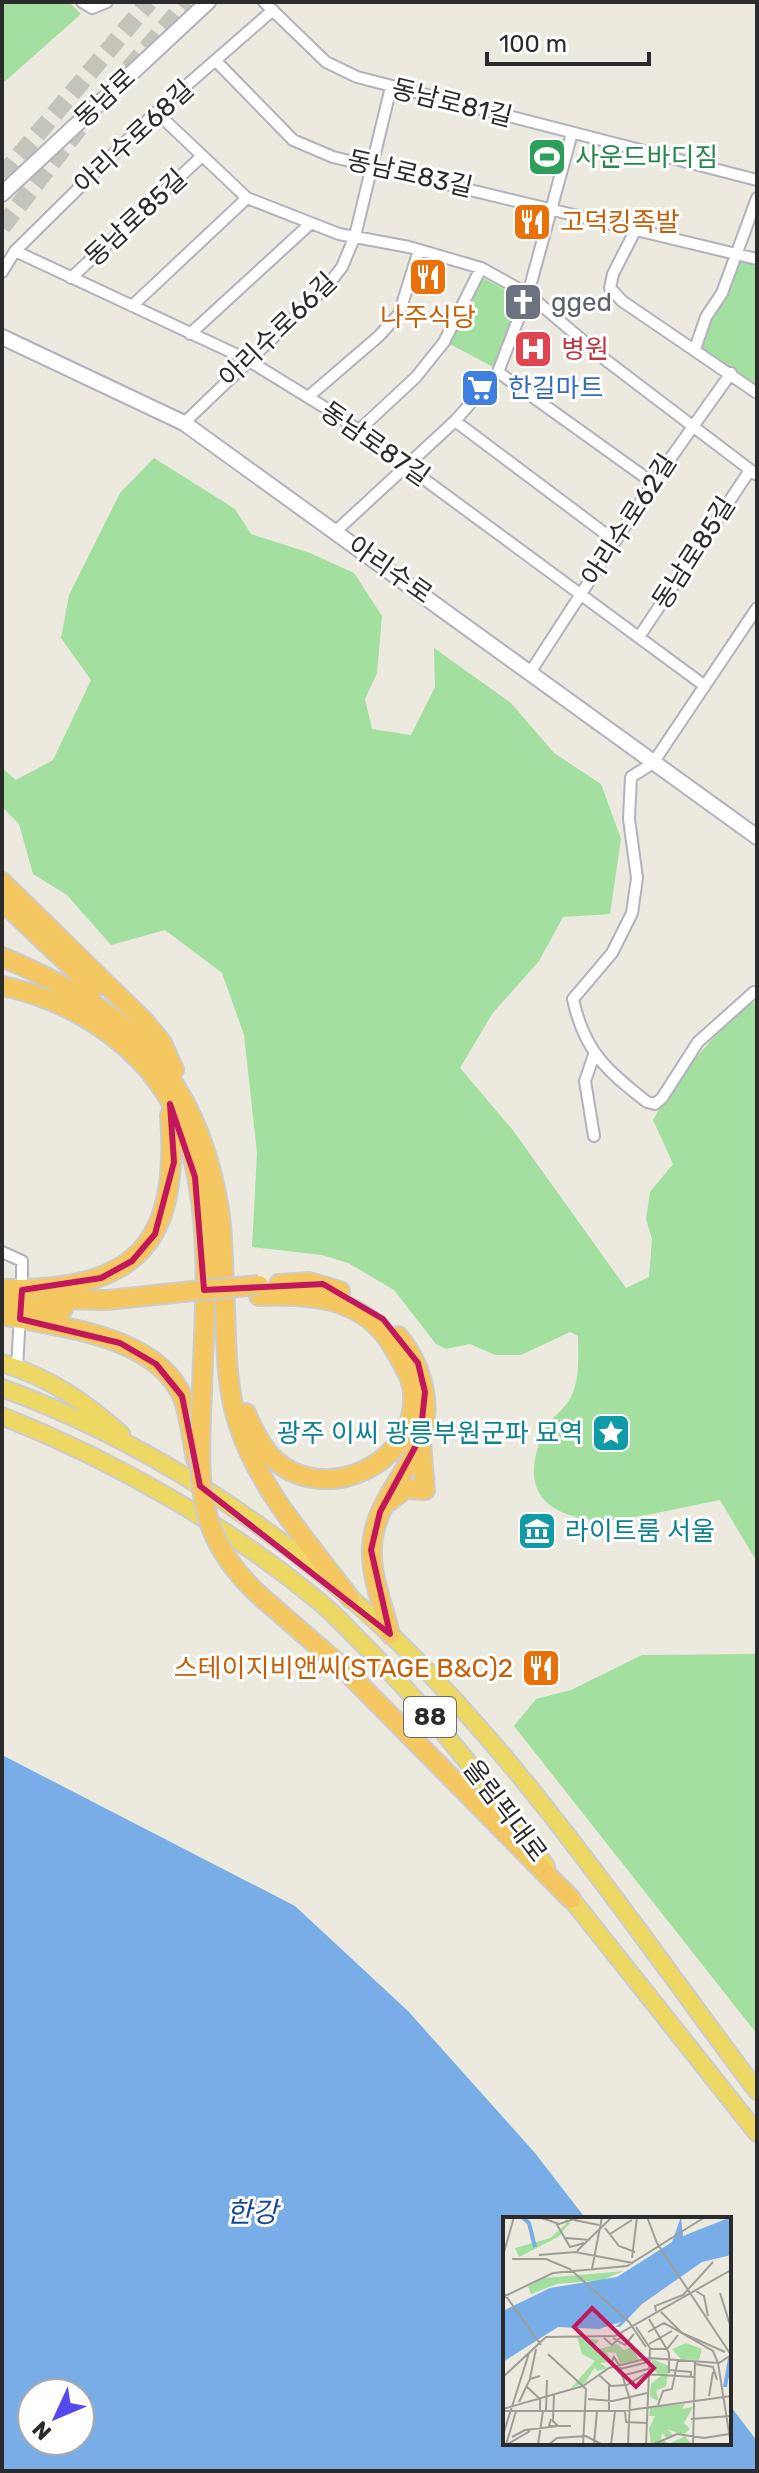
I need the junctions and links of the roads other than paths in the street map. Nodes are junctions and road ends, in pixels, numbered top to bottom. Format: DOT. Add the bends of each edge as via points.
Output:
graph roads {
  1 [pos="82,2"];
  2 [pos="107,2"];
  3 [pos="208,2"];
  4 [pos="264,2"];
  5 [pos="273,10"];
  6 [pos="216,61"];
  7 [pos="391,87"];
  8 [pos="156,112"];
  9 [pos="572,133"];
  10 [pos="201,157"];
  11 [pos="370,165"];
  12 [pos="757,180"];
  13 [pos="2,194"];
  14 [pos="247,198"];
  15 [pos="757,198"];
  16 [pos="550,207"];
  17 [pos="310,224"];
  18 [pos="636,229"];
  19 [pos="355,236"];
  20 [pos="419,250"];
  21 [pos="15,251"];
  22 [pos="736,254"];
  23 [pos="757,259"];
  24 [pos="481,268"];
  25 [pos="2,272"];
  26 [pos="71,278"];
  27 [pos="528,294"];
  28 [pos="132,306"];
  29 [pos="190,334"];
  30 [pos="2,337"];
  31 [pos="695,349"];
  32 [pos="246,359"];
  33 [pos="498,372"];
  34 [pos="731,373"];
  35 [pos="757,393"];
  36 [pos="308,397"];
  37 [pos="455,421"];
  38 [pos="184,423"];
  39 [pos="690,426"];
  40 [pos="358,431"];
  41 [pos="406,466"];
  42 [pos="753,473"];
  43 [pos="653,483"];
  44 [pos="336,531"];
  45 [pos="615,541"];
  46 [pos="581,594"];
  47 [pos="757,608"];
  48 [pos="639,637"];
  49 [pos="531,671"];
  50 [pos="705,686"];
  51 [pos="653,763"];
  52 [pos="757,837"];
  53 [pos="2,882"];
  54 [pos="2,901"];
  55 [pos="2,957"];
  56 [pos="3,986"];
  57 [pos="754,992"];
  58 [pos="147,1046"];
  59 [pos="594,1055"];
  60 [pos="176,1099"];
  61 [pos="594,1136"];
  62 [pos="2,1252"];
  63 [pos="2,1290"];
  64 [pos="259,1291"];
  65 [pos="193,1297"];
  66 [pos="2,1304"];
  67 [pos="2,1315"];
  68 [pos="10,1366"];
  69 [pos="230,1371"];
  70 [pos="2,1388"];
  71 [pos="2,1416"];
  72 [pos="420,1438"];
  73 [pos="134,1446"];
  74 [pos="199,1471"];
  75 [pos="379,1515"];
  76 [pos="350,1598"];
  77 [pos="390,1634"];
  78 [pos="571,1899"];
  79 [pos="757,2091"];
  80 [pos="757,2133"];
  1 -- 2 [label="street" via="92,8"];
  3 -- 13 [label="main road, 동남로"];
  4 -- 5 [label="street, 동남로81길"];
  5 -- 6 [label="street, 아리수로68길"];
  5 -- 7 [label="street, 동남로81길" via="326,62"];
  6 -- 8 [label="street, 아리수로68길"];
  6 -- 11 [label="street, 동남로83길" via="293,140"];
  7 -- 9 [label="street, 동남로81길"];
  7 -- 11 [label="street, 아리수로66길"];
  8 -- 10 [label="street, 동남로85길"];
  8 -- 21 [label="street, 아리수로68길"];
  9 -- 12 [label="street, 동남로81길"];
  9 -- 16 [label="street"];
  10 -- 14 [label="street, 동남로85길"];
  10 -- 26 [label="street, 동남로85길"];
  11 -- 16 [label="street, 동남로83길"];
  11 -- 19 [label="street, 아리수로66길"];
  14 -- 17 [label="street, 동남로85길"];
  14 -- 28 [label="street"];
  15 -- 22 [label="street"];
  16 -- 18 [label="street, 동남로83길"];
  16 -- 27 [label="street"];
  17 -- 19 [label="street, 동남로85길"];
  17 -- 29 [label="street"];
  18 -- 22 [label="street, 동남로83길"];
  18 -- 31 [label="street" via="610,288"];
  19 -- 20 [label="street, 동남로85길"];
  19 -- 32 [label="street, 아리수로66길" via="328,285"];
  20 -- 24 [label="street, 동남로85길"];
  20 -- 36 [label="street" via="399,314"];
  21 -- 25 [label="street, 아리수로68길"];
  21 -- 26 [label="street, 동남로87길"];
  22 -- 23 [label="street, 동남로83길"];
  22 -- 31 [label="street"];
  24 -- 27 [label="street, 동남로85길"];
  24 -- 40 [label="street" via="444,342 416,377"];
  26 -- 28 [label="street, 동남로87길"];
  27 -- 33 [label="street"];
  27 -- 39 [label="street, 동남로85길"];
  28 -- 29 [label="street, 동남로87길"];
  29 -- 32 [label="street, 동남로87길"];
  30 -- 38 [label="main road, 아리수로"];
  31 -- 34 [label="street"];
  32 -- 36 [label="street, 동남로87길"];
  32 -- 38 [label="street, 아리수로66길"];
  33 -- 37 [label="street"];
  33 -- 43 [label="street"];
  34 -- 35 [label="street"];
  34 -- 39 [label="street, 아리수로62길"];
  36 -- 40 [label="street, 동남로87길"];
  37 -- 41 [label="street"];
  37 -- 45 [label="street"];
  38 -- 44 [label="main road, 아리수로"];
  39 -- 42 [label="street, 동남로85길"];
  39 -- 43 [label="street, 아리수로62길"];
  40 -- 41 [label="street, 동남로87길"];
  41 -- 44 [label="street"];
  41 -- 46 [label="street, 동남로87길"];
  42 -- 48 [label="street, 동남로85길"];
  43 -- 45 [label="street, 아리수로62길"];
  44 -- 49 [label="main road, 아리수로"];
  45 -- 46 [label="street, 아리수로62길"];
  46 -- 48 [label="street, 동남로87길"];
  46 -- 49 [label="street, 아리수로62길"];
  47 -- 50 [label="street"];
  48 -- 50 [label="street, 동남로87길"];
  49 -- 51 [label="main road, 아리수로"];
  50 -- 51 [label="street"];
  51 -- 52 [label="main road, 아리수로"];
  51 -- 59 [label="street" via="631,777 629,819 637,878 632,913 612,953 573,999"];
  53 -- 60 [label="highway" via="145,1022 170,1058"];
  54 -- 58 [label="highway"];
  55 -- 58 [label="highway" via="79,996"];
  56 -- 60 [label="highway" via="83,1014 114,1036"];
  57 -- 59 [label="street" via="698,1042 655,1104"];
  58 -- 60 [label="highway"];
  59 -- 61 [label="street" via="585,1081"];
  60 -- 63 [label="highway" via="168,1198 155,1234 132,1261 70,1287"];
  60 -- 69 [label="highway" via="202,1141 219,1211"];
  60 -- 74 [label="highway, bridge" via="204,1233"];
  62 -- 68 [label="street" via="22,1261"];
  63 -- 65 [label="highway" via="31,1297 107,1300"];
  64 -- 65 [label="highway, bridge"];
  64 -- 69 [label="highway" via="322,1296 377,1327 411,1384 407,1426 377,1464 352,1477 305,1477 269,1455"];
  64 -- 72 [label="highway" via="323,1284 383,1319 418,1363 425,1392"];
  65 -- 66 [label="highway" via="62,1309"];
  67 -- 74 [label="highway, bridge" via="120,1343 156,1364 182,1396"];
  68 -- 73 [label="highway" via="86,1402"];
  69 -- 76 [label="highway" via="238,1424 253,1461 280,1508"];
  70 -- 73 [label="highway, 올림픽대로 / 88"];
  71 -- 78 [label="highway, 올림픽대로 / 88" via="126,1474 226,1533 322,1603 476,1769"];
  72 -- 75 [label="highway"];
  72 -- 75 [label="highway" via="425,1490 405,1489"];
  73 -- 76 [label="highway, 올림픽대로 / 88" via="214,1494"];
  74 -- 78 [label="highway, bridge" via="215,1539 247,1586 342,1667"];
  75 -- 77 [label="highway" via="371,1565"];
  76 -- 77 [label="highway, 올림픽대로 / 88"];
  77 -- 79 [label="highway, 올림픽대로 / 88" via="503,1756"];
  78 -- 80 [label="highway, 올림픽대로 / 88"];
}
